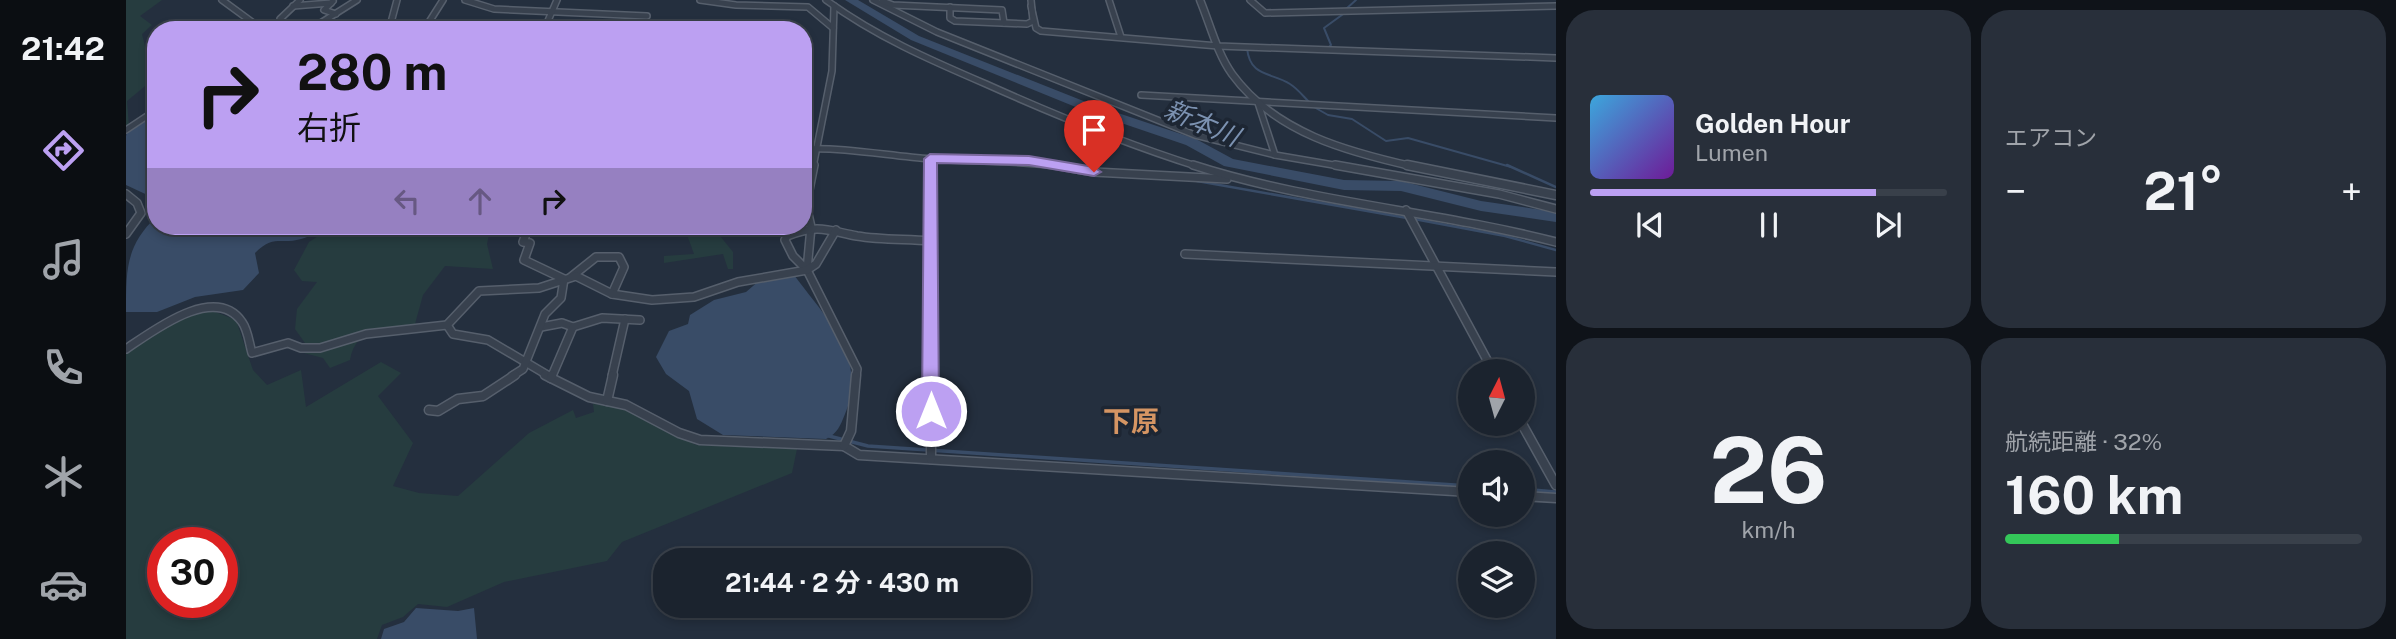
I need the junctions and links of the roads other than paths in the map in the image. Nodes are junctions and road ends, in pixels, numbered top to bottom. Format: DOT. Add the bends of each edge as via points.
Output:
graph roads {
  1 [pos="222,0"];
  2 [pos="300,0"];
  3 [pos="357,0"];
  4 [pos="397,0"];
  5 [pos="443,0"];
  6 [pos="465,0"];
  7 [pos="556,0"];
  8 [pos="700,0"];
  9 [pos="826,0"];
  10 [pos="873,0"];
  11 [pos="880,0"];
  12 [pos="1110,0"];
  13 [pos="1200,0"];
  14 [pos="1250,0"];
  15 [pos="332,1"];
  16 [pos="1031,3"];
  17 [pos="897,5"];
  18 [pos="293,6"];
  19 [pos="834,6"];
  20 [pos="1556,6"];
  21 [pos="950,7"];
  22 [pos="912,12"];
  23 [pos="550,13"];
  24 [pos="337,14"];
  25 [pos="647,16"];
  26 [pos="251,21"];
  27 [pos="280,21"];
  28 [pos="327,21"];
  29 [pos="391,21"];
  30 [pos="430,21"];
  31 [pos="547,21"];
  32 [pos="1004,23"];
  33 [pos="833,28"];
  34 [pos="1121,37"];
  35 [pos="1218,46"];
  36 [pos="1556,58"];
  37 [pos="1141,95"];
  38 [pos="1258,103"];
  39 [pos="147,116"];
  40 [pos="1556,118"];
  41 [pos="126,130"];
  42 [pos="816,147"];
  43 [pos="812,148"];
  44 [pos="1275,155"];
  45 [pos="930,159"];
  46 [pos="812,168"];
  47 [pos="1242,179"];
  48 [pos="126,194"];
  49 [pos="1556,195"];
  50 [pos="1556,209"];
  51 [pos="1406,210"];
  52 [pos="812,227"];
  53 [pos="836,230"];
  54 [pos="126,234"];
  55 [pos="526,235"];
  56 [pos="790,235"];
  57 [pos="810,235"];
  58 [pos="930,241"];
  59 [pos="1556,242"];
  60 [pos="1185,254"];
  61 [pos="1435,266"];
  62 [pos="807,270"];
  63 [pos="1556,272"];
  64 [pos="567,278"];
  65 [pos="611,294"];
  66 [pos="625,319"];
  67 [pos="640,320"];
  68 [pos="447,325"];
  69 [pos="541,327"];
  70 [pos="573,327"];
  71 [pos="126,349"];
  72 [pos="1486,359"];
  73 [pos="526,365"];
  74 [pos="551,378"];
  75 [pos="607,401"];
  76 [pos="429,410"];
  77 [pos="1529,436"];
  78 [pos="844,446"];
  79 [pos="931,459"];
  80 [pos="1556,485"];
  81 [pos="1458,491"];
  82 [pos="1535,497"];
  83 [pos="1556,498"];
  1 -- 26 [label="street"];
  2 -- 18 [label="street"];
  3 -- 24 [label="street"];
  4 -- 29 [label="street"];
  5 -- 30 [label="street"];
  6 -- 23 [label="street" via="494,9"];
  7 -- 23 [label="street"];
  8 -- 33 [label="street" via="808,7"];
  9 -- 19 [label="street"];
  10 -- 44 [label="street" via="937,32 1090,95 1195,135"];
  11 -- 17 [label="street"];
  12 -- 34 [label="street"];
  13 -- 35 [label="street"];
  14 -- 20 [label="street" via="1265,13"];
  15 -- 18 [label="street"];
  15 -- 24 [label="street" via="324,10"];
  16 -- 32 [label="street" via="1031,24"];
  16 -- 34 [label="street" via="1038,30"];
  17 -- 21 [label="street"];
  17 -- 22 [label="street"];
  18 -- 27 [label="street"];
  19 -- 33 [label="street"];
  19 -- 47 [label="street" via="877,33 1000,91 1145,148"];
  21 -- 32 [label="street" via="952,20"];
  21 -- 32 [label="street" via="1002,10"];
  23 -- 25 [label="street"];
  23 -- 31 [label="street"];
  24 -- 28 [label="street"];
  33 -- 42 [label="street" via="832,71"];
  34 -- 35 [label="street"];
  35 -- 36 [label="street"];
  35 -- 38 [label="street" via="1231,74"];
  37 -- 38 [label="street"];
  38 -- 40 [label="street"];
  38 -- 44 [label="street"];
  38 -- 49 [label="street" via="1283,121 1351,152"];
  39 -- 41 [label="street"];
  42 -- 43 [label="street"];
  42 -- 45 [label="street"];
  42 -- 46 [label="street"];
  44 -- 50 [label="street" via="1499,194"];
  45 -- 47 [label="street" via="1029,161 1094,172"];
  45 -- 58 [label="street"];
  47 -- 51 [label="street"];
  48 -- 54 [label="street" via="141,212"];
  51 -- 59 [label="street"];
  51 -- 61 [label="street"];
  52 -- 53 [label="street"];
  53 -- 58 [label="street" via="857,236"];
  53 -- 62 [label="street" via="816,264"];
  55 -- 64 [label="street" via="523,242 530,243 524,260"];
  56 -- 62 [label="street" via="785,240"];
  57 -- 62 [label="street"];
  58 -- 79 [label="street"];
  60 -- 61 [label="street"];
  61 -- 63 [label="street"];
  61 -- 72 [label="street"];
  62 -- 65 [label="street" via="675,299 638,300"];
  62 -- 78 [label="street" via="857,369 851,431"];
  64 -- 65 [label="street" via="576,276"];
  64 -- 65 [label="street" via="596,257 619,257 624,267"];
  64 -- 68 [label="street" via="527,290 479,290"];
  64 -- 69 [label="street" via="561,299 545,314"];
  66 -- 67 [label="street"];
  66 -- 70 [label="street" via="603,318"];
  66 -- 75 [label="street"];
  68 -- 71 [label="street" via="366,334 320,348 288,343 252,353 242,322 233,313 194,309"];
  68 -- 73 [label="street" via="453,334 488,340"];
  69 -- 70 [label="street" via="562,323"];
  69 -- 73 [label="street"];
  70 -- 74 [label="street"];
  73 -- 74 [label="street"];
  73 -- 76 [label="street" via="483,396"];
  74 -- 75 [label="street"];
  75 -- 78 [label="street" via="626,405 701,440"];
  77 -- 80 [label="street"];
  78 -- 79 [label="street" via="859,455"];
  79 -- 81 [label="street"];
  82 -- 83 [label="street"];
}
